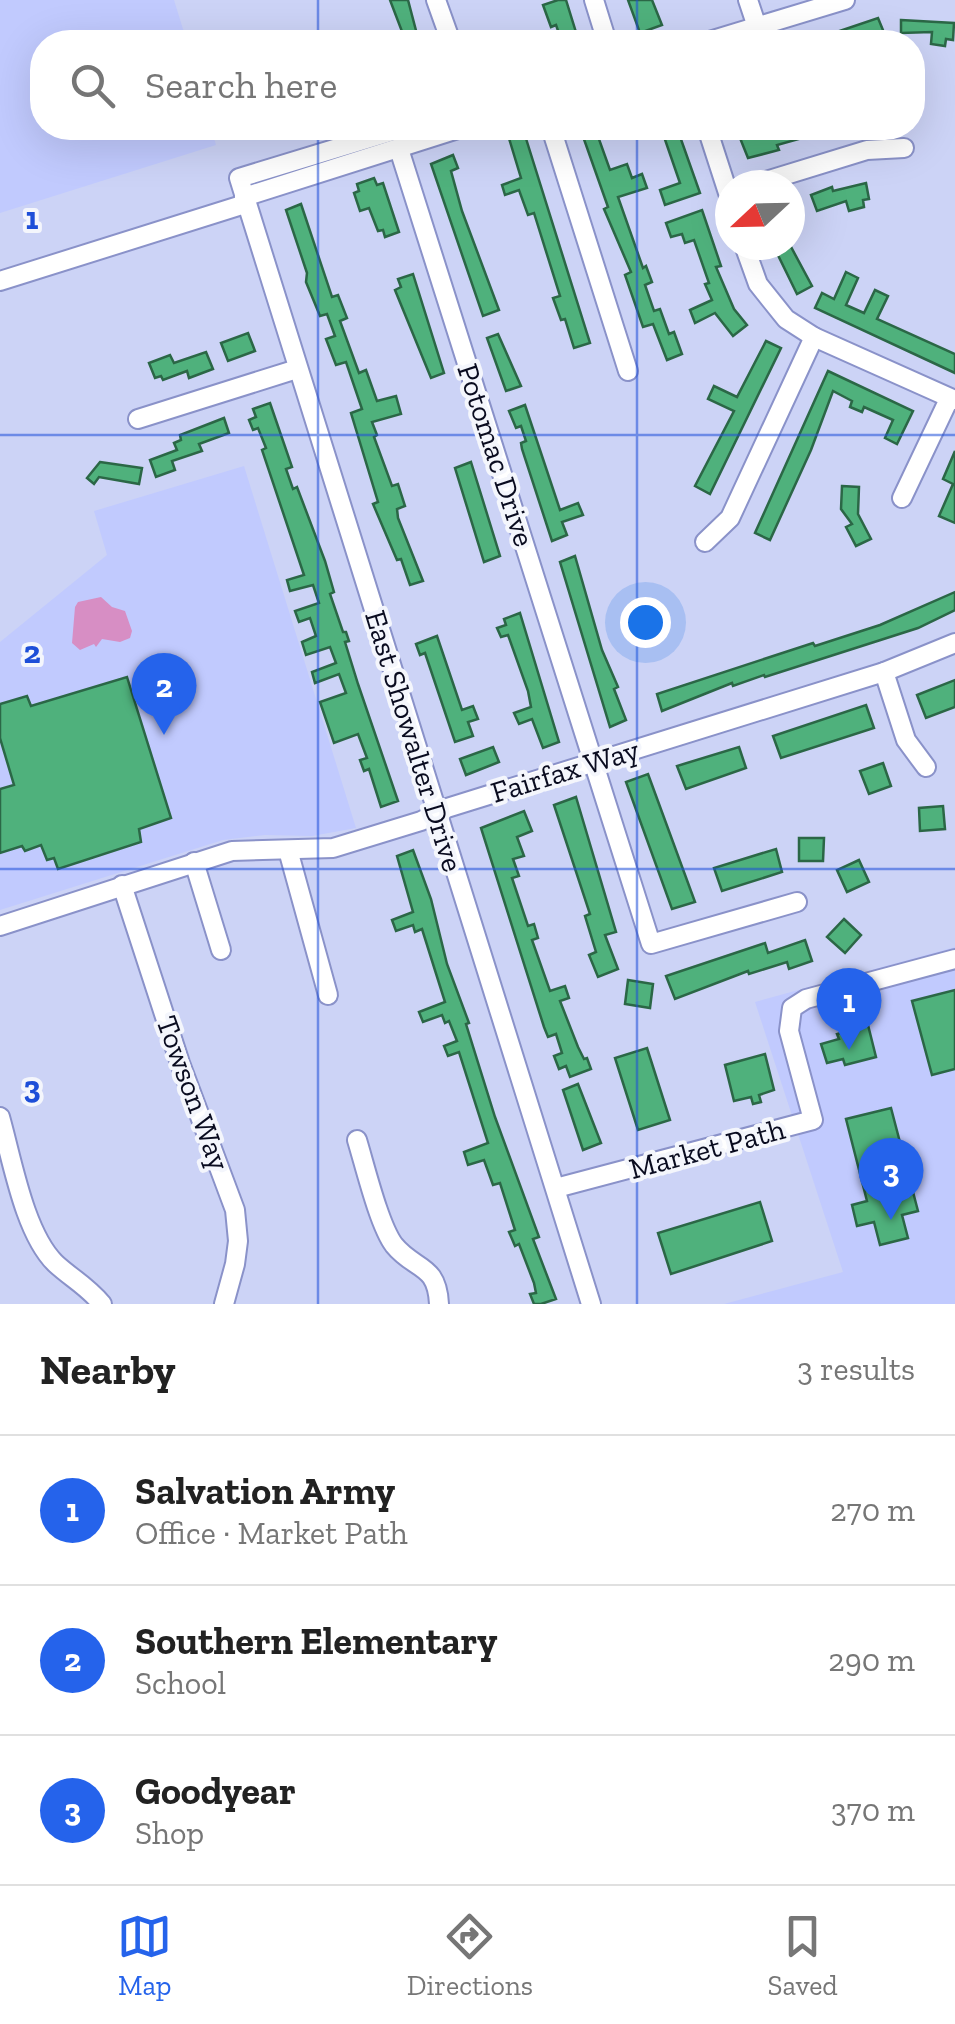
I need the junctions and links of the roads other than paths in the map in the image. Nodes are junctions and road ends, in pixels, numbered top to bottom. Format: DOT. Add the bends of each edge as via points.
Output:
graph roads {
  1 [pos="436,0"];
  2 [pos="594,0"];
  3 [pos="748,0"];
  4 [pos="846,0"];
  5 [pos="757,26"];
  6 [pos="447,30"];
  7 [pos="604,30"];
  8 [pos="744,30"];
  9 [pos="364,140"];
  10 [pos="426,140"];
  11 [pos="555,140"];
  12 [pos="711,140"];
  13 [pos="904,148"];
  14 [pos="399,149"];
  15 [pos="721,170"];
  16 [pos="802,170"];
  17 [pos="244,201"];
  18 [pos="749,260"];
  19 [pos="0,281"];
  20 [pos="814,337"];
  21 [pos="297,369"];
  22 [pos="628,371"];
  23 [pos="952,400"];
  24 [pos="138,419"];
  25 [pos="902,498"];
  26 [pos="705,542"];
  27 [pos="955,643"];
  28 [pos="884,672"];
  29 [pos="593,762"];
  30 [pos="926,767"];
  31 [pos="436,814"];
  32 [pos="288,850"];
  33 [pos="194,862"];
  34 [pos="122,885"];
  35 [pos="797,902"];
  36 [pos="0,926"];
  37 [pos="221,950"];
  38 [pos="955,959"];
  39 [pos="328,996"];
  40 [pos="0,1117"];
  41 [pos="357,1140"];
  42 [pos="556,1188"];
  43 [pos="102,1304"];
  44 [pos="224,1304"];
  45 [pos="439,1304"];
  46 [pos="590,1304"];
  1 -- 6 [label="street"];
  2 -- 7 [label="street"];
  3 -- 5 [label="street"];
  4 -- 5 [label="street"];
  5 -- 8 [label="street"];
  9 -- 17 [label="street, East Showalter Drive" via="239,178"];
  10 -- 14 [label="street"];
  11 -- 22 [label="street"];
  12 -- 15 [label="street"];
  13 -- 16 [label="street" via="867,150"];
  14 -- 17 [label="street"];
  14 -- 29 [label="street, Potomac Drive"];
  17 -- 19 [label="street"];
  17 -- 21 [label="street, East Showalter Drive"];
  18 -- 20 [label="street" via="770,302"];
  20 -- 23 [label="street"];
  20 -- 26 [label="street" via="730,518"];
  21 -- 24 [label="street"];
  21 -- 31 [label="street, East Showalter Drive"];
  23 -- 25 [label="street"];
  27 -- 28 [label="street, Fairfax Way"];
  28 -- 29 [label="street, Fairfax Way"];
  28 -- 30 [label="street" via="906,740"];
  29 -- 31 [label="street, Fairfax Way"];
  29 -- 35 [label="street, Potomac Drive" via="651,944"];
  31 -- 32 [label="street, Fairfax Way" via="356,843"];
  31 -- 42 [label="street, East Showalter Drive"];
  32 -- 33 [label="street, Fairfax Way" via="232,851"];
  32 -- 39 [label="street"];
  33 -- 34 [label="street, Fairfax Way"];
  33 -- 37 [label="street"];
  34 -- 36 [label="street, Fairfax Way"];
  34 -- 44 [label="street, Towson Way" via="235,1210 236,1264"];
  38 -- 42 [label="street, Market Path" via="792,1008 788,1031 813,1120"];
  40 -- 43 [label="street" via="42,1244"];
  41 -- 45 [label="street" via="390,1238 429,1270"];
  42 -- 46 [label="street, East Showalter Drive"];
}
